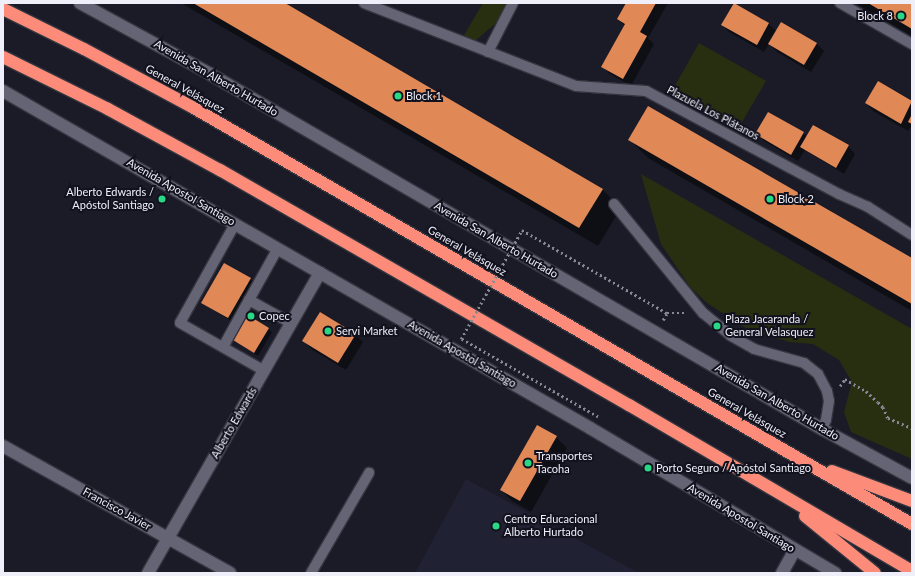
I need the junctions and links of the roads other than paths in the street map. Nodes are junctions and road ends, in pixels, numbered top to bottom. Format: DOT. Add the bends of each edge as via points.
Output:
graph roads {
  1 [pos="80,3"];
  2 [pos="364,3"];
  3 [pos="513,3"];
  4 [pos="840,3"];
  5 [pos="3,9"];
  6 [pos="912,44"];
  7 [pos="488,52"];
  8 [pos="3,57"];
  9 [pos="3,91"];
  10 [pos="614,204"];
  11 [pos="235,224"];
  12 [pos="912,235"];
  13 [pos="278,248"];
  14 [pos="320,273"];
  15 [pos="249,300"];
  16 [pos="291,323"];
  17 [pos="223,347"];
  18 [pos="264,370"];
  19 [pos="822,429"];
  20 [pos="3,446"];
  21 [pos="799,459"];
  22 [pos="368,473"];
  23 [pos="912,478"];
  24 [pos="775,491"];
  25 [pos="912,501"];
  26 [pos="912,524"];
  27 [pos="168,537"];
  28 [pos="795,550"];
  29 [pos="912,571"];
  30 [pos="148,573"];
  31 [pos="230,573"];
  32 [pos="311,573"];
  33 [pos="782,573"];
  34 [pos="836,573"];
  35 [pos="876,573"];
  1 -- 19 [label="main road, Avenida San Alberto Hurtado" via="210,74"];
  2 -- 7 [label="lane, Plazuela Los Plátanos"];
  3 -- 7 [label="lane"];
  4 -- 6 [label="lane"];
  5 -- 21 [label="highway, General Velásquez" via="192,107"];
  7 -- 12 [label="lane, Plazuela Los Plátanos" via="576,86 646,91 868,207"];
  8 -- 24 [label="highway" via="108,109 227,174"];
  9 -- 11 [label="main road, Avenida Apostol Santiago"];
  10 -- 19 [label="lane" via="703,314 742,344 767,354 804,363 812,368 824,382 829,401"];
  11 -- 13 [label="main road, Avenida Apostol Santiago"];
  11 -- 17 [label="lane" via="180,323"];
  13 -- 14 [label="main road, Avenida Apostol Santiago"];
  13 -- 15 [label="lane"];
  14 -- 16 [label="main road, Alberto Edwards"];
  14 -- 28 [label="main road, Avenida Apostol Santiago" via="590,428"];
  15 -- 16 [label="lane"];
  15 -- 17 [label="lane"];
  16 -- 18 [label="main road, Alberto Edwards"];
  17 -- 18 [label="lane"];
  18 -- 27 [label="main road, Alberto Edwards"];
  19 -- 23 [label="main road, Avenida San Alberto Hurtado"];
  20 -- 27 [label="main road, Francisco Javier"];
  21 -- 25 [label="highway"];
  21 -- 26 [label="highway, General Velásquez"];
  22 -- 32 [label="lane"];
  24 -- 29 [label="highway"];
  24 -- 35 [label="highway"];
  27 -- 30 [label="main road, Alberto Edwards"];
  27 -- 31 [label="main road, Francisco Javier"];
  28 -- 33 [label="main road"];
  28 -- 34 [label="main road, Avenida Apostol Santiago"];
}
